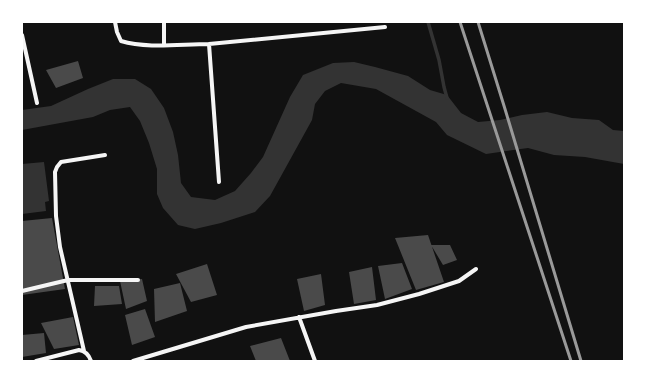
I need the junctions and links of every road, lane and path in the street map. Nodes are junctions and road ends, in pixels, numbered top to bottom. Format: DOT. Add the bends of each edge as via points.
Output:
graph roads {
  1 [pos="115,22"];
  2 [pos="164,22"];
  3 [pos="385,26"];
  4 [pos="22,35"];
  5 [pos="209,44"];
  6 [pos="164,45"];
  7 [pos="36,103"];
  8 [pos="105,155"];
  9 [pos="219,182"];
  10 [pos="476,269"];
  11 [pos="68,280"];
  12 [pos="138,280"];
  13 [pos="22,291"];
  14 [pos="299,317"];
  15 [pos="84,351"];
  16 [pos="36,361"];
  17 [pos="91,361"];
  18 [pos="133,361"];
  19 [pos="315,361"];
  1 -- 6 [label="street" via="121,41 131,44"];
  2 -- 6 [label="street"];
  3 -- 5 [label="street"];
  4 -- 7 [label="street"];
  5 -- 6 [label="street"];
  5 -- 9 [label="street"];
  8 -- 11 [label="street" via="61,162 56,167 56,216"];
  10 -- 14 [label="street" via="459,281 412,296 377,305"];
  11 -- 12 [label="street"];
  11 -- 13 [label="street"];
  11 -- 15 [label="street"];
  14 -- 18 [label="street" via="246,326"];
  14 -- 19 [label="street"];
  15 -- 16 [label="street" via="72,351"];
  15 -- 17 [label="street"];
}
